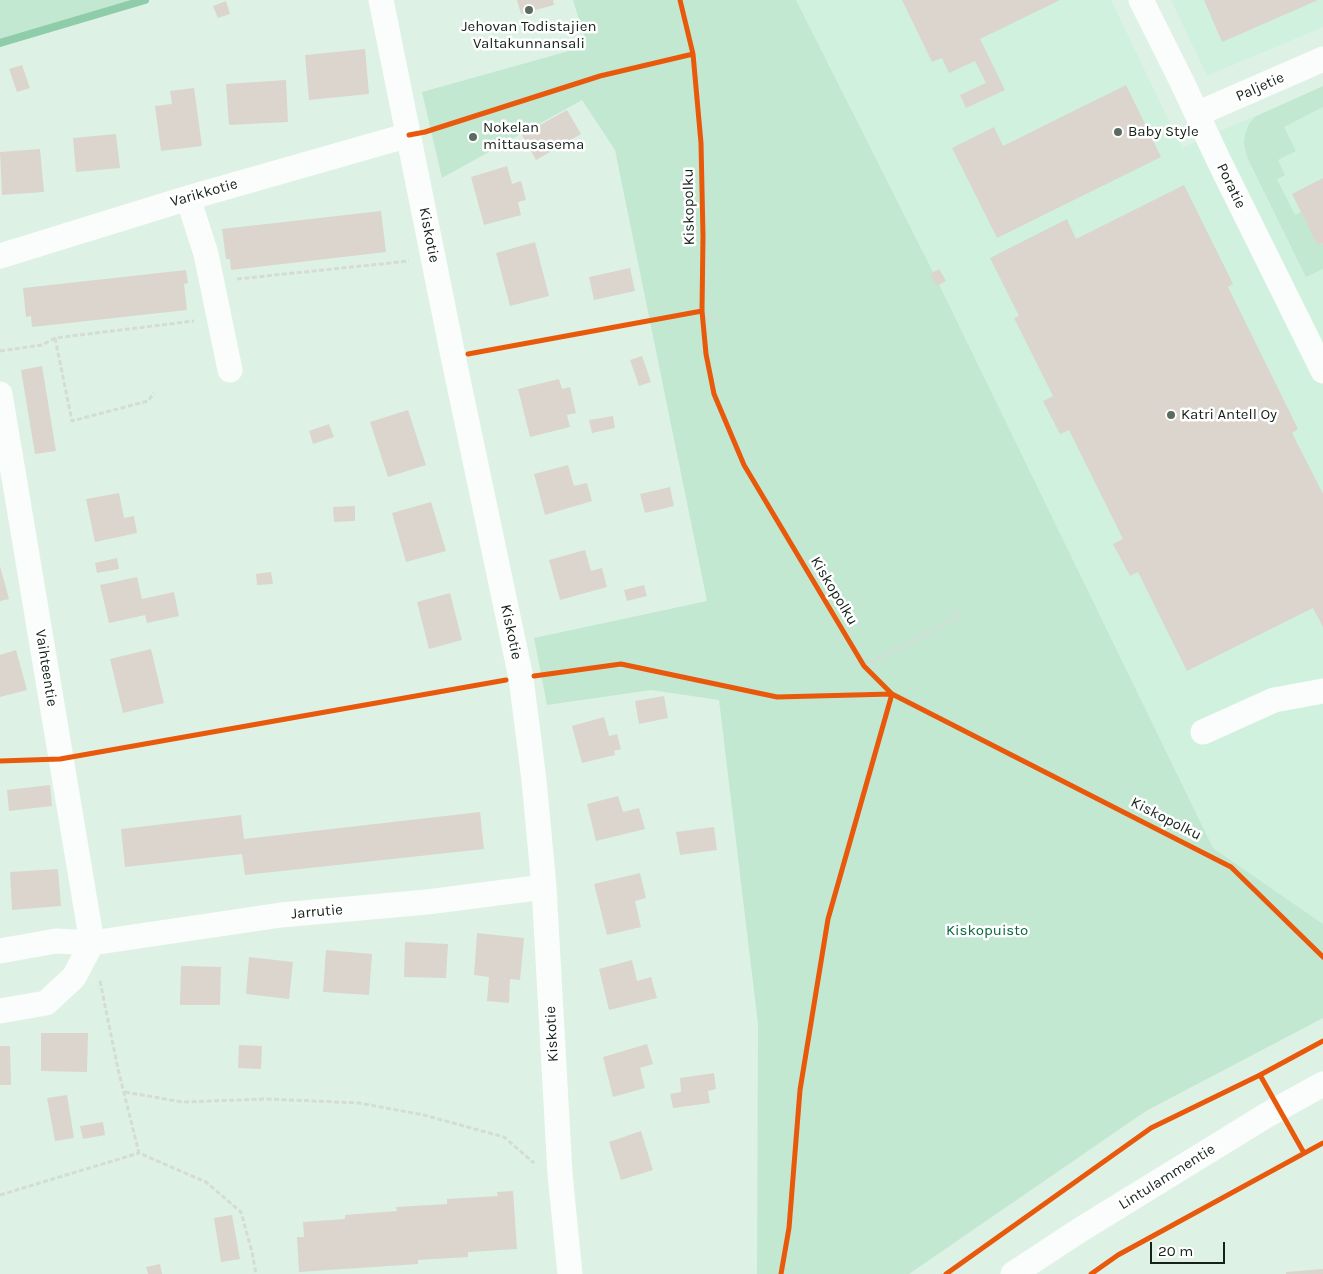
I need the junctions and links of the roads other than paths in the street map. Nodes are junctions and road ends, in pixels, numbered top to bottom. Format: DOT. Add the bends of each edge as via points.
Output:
graph roads {
  1 [pos="381,0"];
  2 [pos="1141,0"];
  3 [pos="1323,59"];
  4 [pos="1197,114"];
  5 [pos="409,136"];
  6 [pos="188,198"];
  7 [pos="0,256"];
  8 [pos="230,370"];
  9 [pos="1323,370"];
  10 [pos="0,394"];
  11 [pos="1323,691"];
  12 [pos="1203,732"];
  13 [pos="544,887"];
  14 [pos="92,943"];
  15 [pos="0,951"];
  16 [pos="0,1011"];
  17 [pos="1323,1084"];
  18 [pos="570,1274"];
  19 [pos="1013,1274"];
  1 -- 5 [label="street, Kiskotie"];
  2 -- 4 [label="street, Poratie"];
  3 -- 4 [label="street, Paljetie"];
  4 -- 9 [label="street, Poratie"];
  5 -- 6 [label="street, Varikkotie"];
  5 -- 13 [label="street, Kiskotie" via="521,678"];
  6 -- 7 [label="street, Varikkotie"];
  6 -- 8 [label="street" via="206,254"];
  10 -- 14 [label="street, Vaihteentie"];
  11 -- 12 [label="street" via="1274,700"];
  13 -- 14 [label="street, Jarrutie" via="427,902 281,915"];
  13 -- 18 [label="street, Kiskotie" via="560,1174"];
  14 -- 15 [label="street, Jarrutie" via="56,941"];
  14 -- 16 [label="street" via="74,978 46,1003"];
  17 -- 19 [label="street, Lintulammentie" via="1258,1120"];
}
